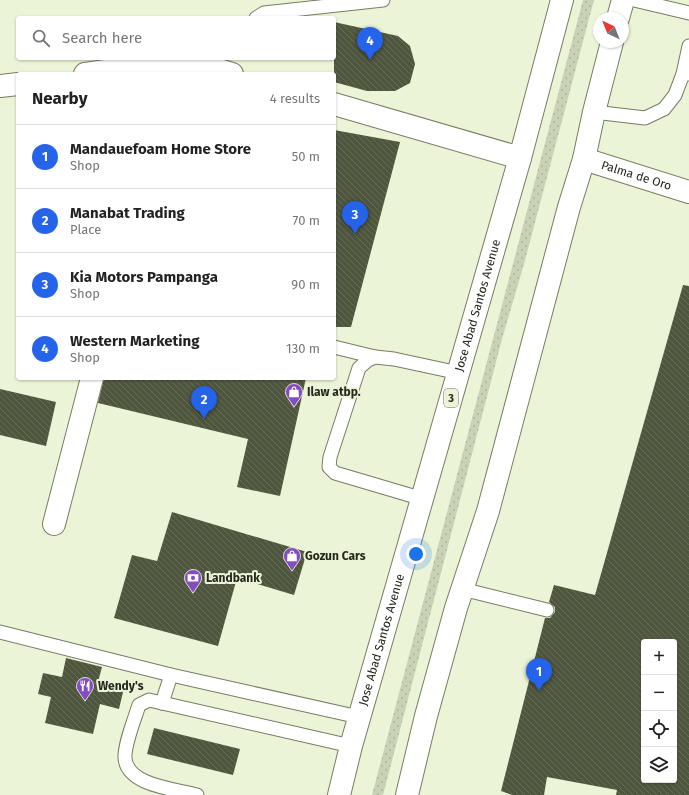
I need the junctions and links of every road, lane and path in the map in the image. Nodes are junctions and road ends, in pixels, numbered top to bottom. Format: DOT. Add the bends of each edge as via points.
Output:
graph roads {
  1 [pos="383,0"];
  2 [pos="562,0"];
  3 [pos="623,0"];
  4 [pos="634,0"];
  5 [pos="620,12"];
  6 [pos="689,13"];
  7 [pos="259,16"];
  8 [pos="689,46"];
  9 [pos="610,48"];
  10 [pos="212,63"];
  11 [pos="174,68"];
  12 [pos="115,72"];
  13 [pos="228,72"];
  14 [pos="686,74"];
  15 [pos="16,84"];
  16 [pos="0,86"];
  17 [pos="336,105"];
  18 [pos="594,112"];
  19 [pos="520,158"];
  20 [pos="584,159"];
  21 [pos="689,192"];
  22 [pos="336,348"];
  23 [pos="375,358"];
  24 [pos="459,373"];
  25 [pos="91,380"];
  26 [pos="423,499"];
  27 [pos="54,524"];
  28 [pos="462,589"];
  29 [pos="547,610"];
  30 [pos="0,632"];
  31 [pos="171,675"];
  32 [pos="162,703"];
  33 [pos="359,717"];
  34 [pos="350,746"];
  35 [pos="197,795"];
  36 [pos="339,795"];
  37 [pos="407,795"];
  1 -- 7 [label="lane" via="264,13"];
  2 -- 19 [label="main road, Jose Abad Santos Avenue / 3"];
  3 -- 5 [label="main road"];
  4 -- 6 [label="lane"];
  8 -- 14 [label="lane"];
  9 -- 18 [label="main road"];
  10 -- 11 [label="main road"];
  10 -- 13 [label="main road"];
  11 -- 12 [label="main road"];
  14 -- 18 [label="lane" via="664,109 644,118"];
  15 -- 16 [label="main road"];
  17 -- 19 [label="main road"];
  18 -- 20 [label="main road"];
  19 -- 24 [label="main road, Jose Abad Santos Avenue / 3"];
  20 -- 21 [label="main road, Palma de Oro"];
  20 -- 28 [label="main road" via="488,511"];
  22 -- 23 [label="lane"];
  23 -- 24 [label="lane" via="394,359"];
  23 -- 26 [label="lane" via="368,360 359,368 329,467 335,473"];
  24 -- 26 [label="main road, Jose Abad Santos Avenue / 3"];
  25 -- 27 [label="main road"];
  26 -- 33 [label="main road, Jose Abad Santos Avenue / 3"];
  28 -- 29 [label="lane"];
  28 -- 37 [label="main road" via="426,716"];
  30 -- 31 [label="lane"];
  31 -- 32 [label="lane"];
  31 -- 33 [label="lane"];
  32 -- 34 [label="lane"];
  32 -- 35 [label="lane" via="149,700 139,705 125,758 129,770 145,782"];
  33 -- 34 [label="main road, Jose Abad Santos Avenue / 3"];
  34 -- 36 [label="main road, Jose Abad Santos Avenue / 3"];
}
